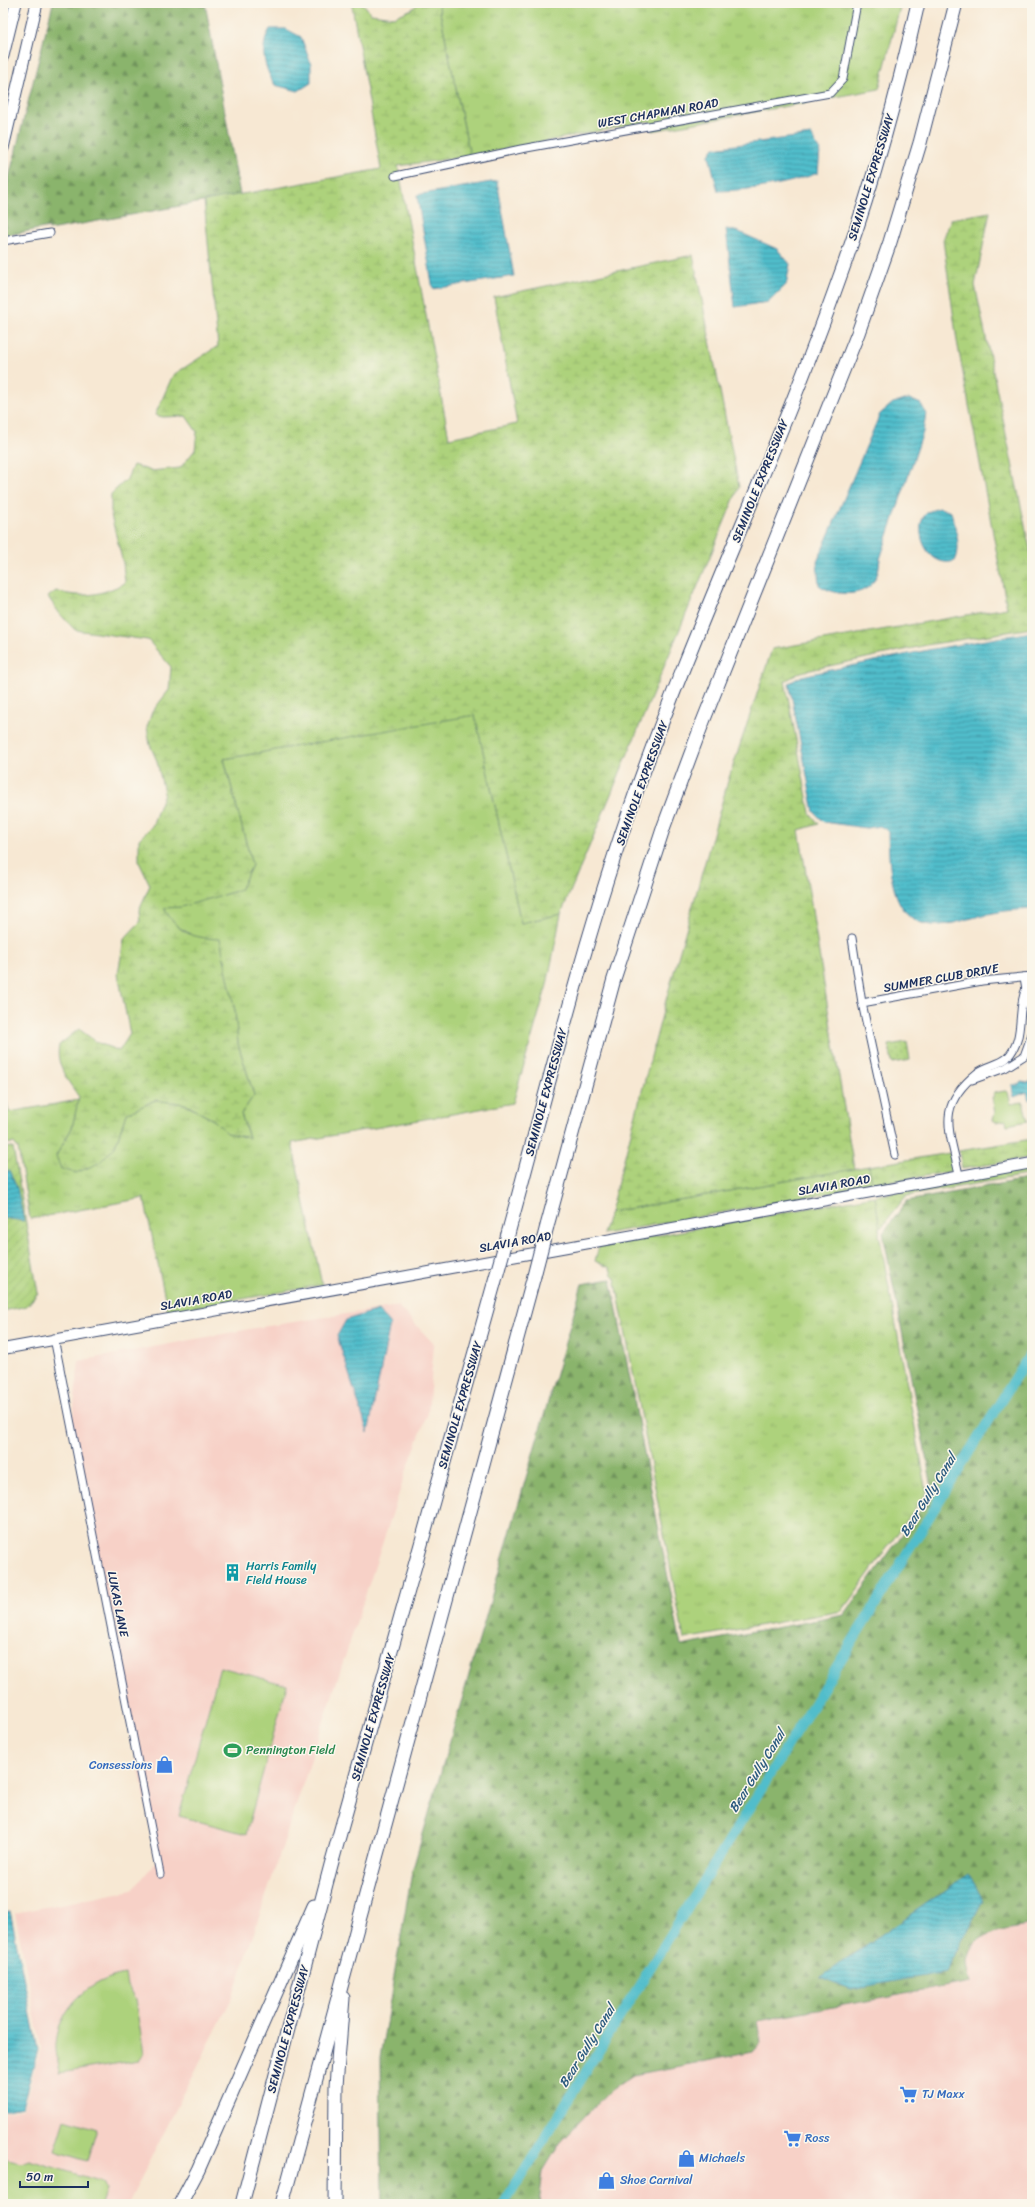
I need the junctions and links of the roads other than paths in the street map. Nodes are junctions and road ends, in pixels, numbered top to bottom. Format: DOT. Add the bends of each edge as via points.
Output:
graph roads {
  1 [pos="16,3"];
  2 [pos="37,3"];
  3 [pos="857,3"];
  4 [pos="918,3"];
  5 [pos="956,3"];
  6 [pos="3,56"];
  7 [pos="3,148"];
  8 [pos="395,176"];
  9 [pos="50,233"];
  10 [pos="3,241"];
  11 [pos="852,938"];
  12 [pos="1032,976"];
  13 [pos="1024,977"];
  14 [pos="1026,988"];
  15 [pos="862,1003"];
  16 [pos="1032,1027"];
  17 [pos="1032,1034"];
  18 [pos="968,1081"];
  19 [pos="895,1155"];
  20 [pos="1032,1163"];
  21 [pos="959,1175"];
  22 [pos="54,1338"];
  23 [pos="3,1349"];
  24 [pos="331,1865"];
  25 [pos="160,1874"];
  26 [pos="348,1957"];
  27 [pos="180,2204"];
  28 [pos="242,2204"];
  29 [pos="282,2204"];
  30 [pos="335,2204"];
  1 -- 6 [label="main road"];
  2 -- 7 [label="main road"];
  3 -- 8 [label="street, WEST CHAPMAN ROAD" via="843,79 830,94 521,149"];
  4 -- 24 [label="highway, SEMINOLE EXPRESSWAY, bridge" via="902,74 875,170 840,279 678,683 609,874 574,991"];
  5 -- 26 [label="highway, bridge" via="920,143 890,242 855,340 664,826 614,979"];
  9 -- 10 [label="street"];
  11 -- 15 [label="street"];
  12 -- 13 [label="street, SUMMER CLUB DRIVE"];
  13 -- 14 [label="street"];
  13 -- 15 [label="street, SUMMER CLUB DRIVE" via="982,981"];
  14 -- 16 [label="street"];
  14 -- 18 [label="street" via="1022,997 1020,1032 1014,1047 1006,1058 978,1072"];
  15 -- 19 [label="street"];
  17 -- 18 [label="street" via="1024,1056 1005,1068"];
  18 -- 21 [label="street" via="953,1098 949,1113 948,1127"];
  20 -- 21 [label="street, SLAVIA ROAD"];
  21 -- 22 [label="street, SLAVIA ROAD"];
  22 -- 23 [label="street, SLAVIA ROAD"];
  22 -- 25 [label="street, LUKAS LANE"];
  24 -- 27 [label="highway" via="246,2063"];
  24 -- 28 [label="highway, SEMINOLE EXPRESSWAY"];
  26 -- 29 [label="highway"];
  26 -- 30 [label="highway" via="336,2086"];
}
